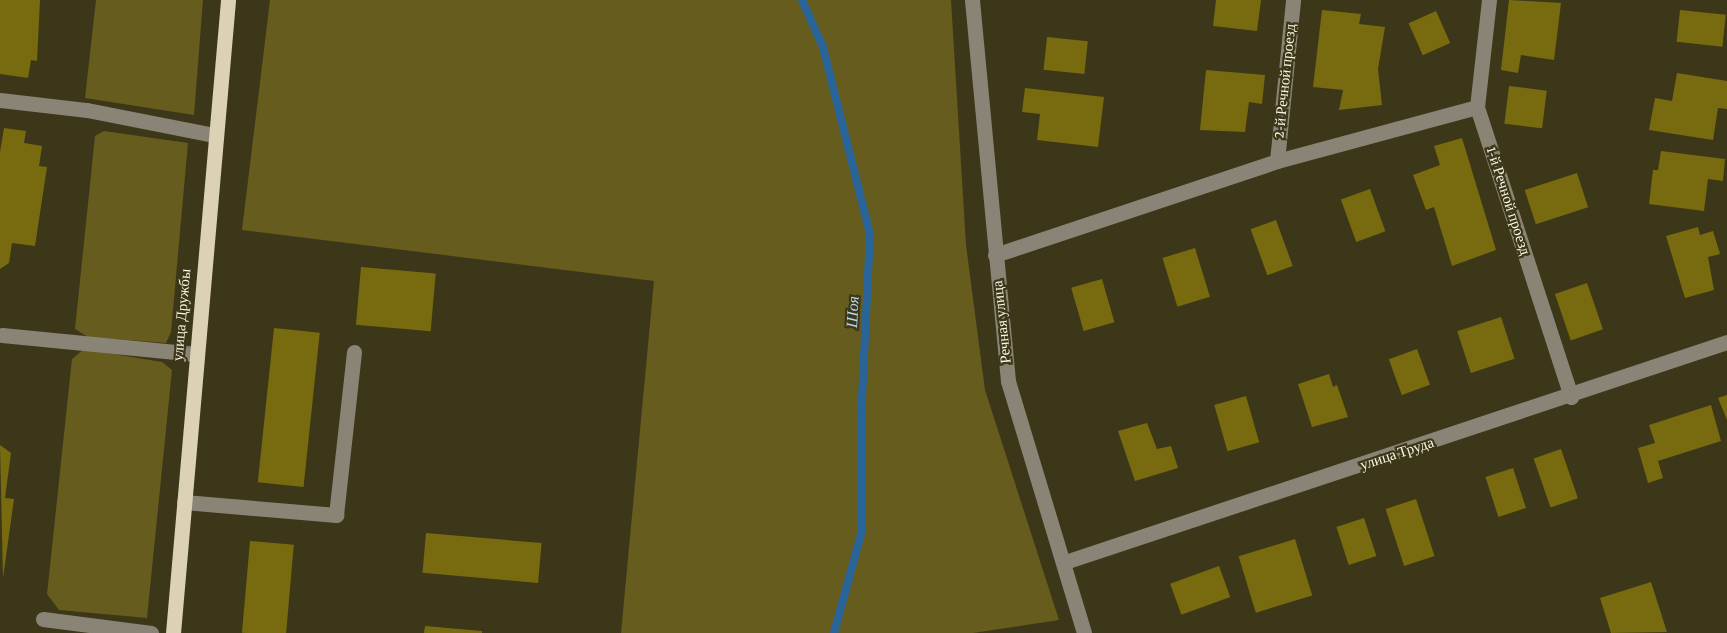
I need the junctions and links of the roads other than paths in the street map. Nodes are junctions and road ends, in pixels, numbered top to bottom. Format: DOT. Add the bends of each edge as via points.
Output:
graph roads {
  1 [pos="228,0"];
  2 [pos="972,0"];
  3 [pos="1293,0"];
  4 [pos="1489,0"];
  5 [pos="0,100"];
  6 [pos="1477,107"];
  7 [pos="215,135"];
  8 [pos="1277,161"];
  9 [pos="995,255"];
  10 [pos="2,335"];
  11 [pos="1727,342"];
  12 [pos="354,352"];
  13 [pos="196,354"];
  14 [pos="1571,396"];
  15 [pos="184,502"];
  16 [pos="1065,562"];
  17 [pos="43,620"];
  18 [pos="151,633"];
  19 [pos="173,633"];
  20 [pos="1084,633"];
  1 -- 7 [label="main road, улица Дружбы"];
  2 -- 9 [label="street, Речная улица"];
  3 -- 8 [label="street, 2-й Речной проезд"];
  4 -- 6 [label="street, 1-й Речной проезд"];
  5 -- 7 [label="street" via="87,110"];
  6 -- 8 [label="street"];
  6 -- 14 [label="street, 1-й Речной проезд"];
  7 -- 13 [label="main road, улица Дружбы"];
  8 -- 9 [label="street"];
  9 -- 16 [label="street, Речная улица" via="1008,381"];
  10 -- 13 [label="street"];
  11 -- 14 [label="street, улица Труда"];
  12 -- 15 [label="street" via="336,515"];
  13 -- 15 [label="main road, улица Дружбы"];
  14 -- 16 [label="street, улица Труда"];
  15 -- 19 [label="main road, улица Дружбы"];
  16 -- 20 [label="street, Речная улица"];
  17 -- 18 [label="street"];
}
